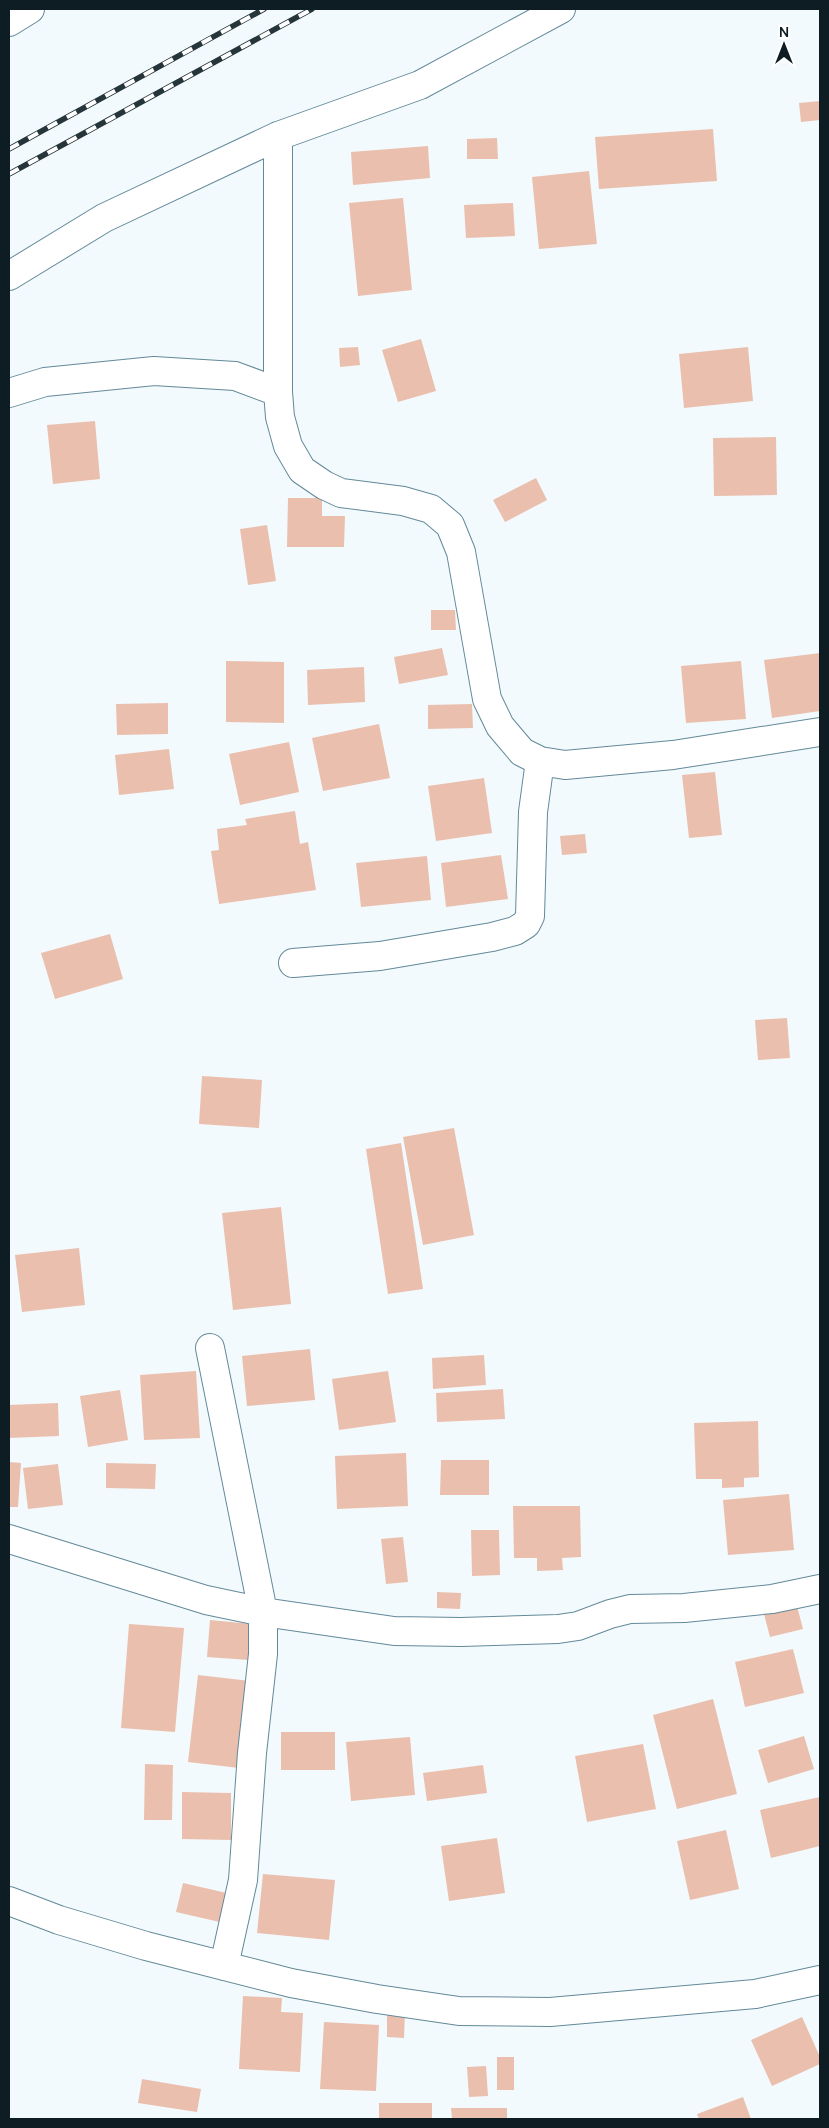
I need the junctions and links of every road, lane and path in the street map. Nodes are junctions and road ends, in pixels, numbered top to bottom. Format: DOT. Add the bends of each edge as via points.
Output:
graph roads {
  1 [pos="30,9"];
  2 [pos="561,9"];
  3 [pos="9,22"];
  4 [pos="278,136"];
  5 [pos="9,276"];
  6 [pos="9,392"];
  7 [pos="278,392"];
  8 [pos="820,732"];
  9 [pos="540,760"];
  10 [pos="293,963"];
  11 [pos="210,1348"];
  12 [pos="9,1539"];
  13 [pos="820,1588"];
  14 [pos="263,1612"];
  15 [pos="9,1901"];
  16 [pos="224,1966"];
  17 [pos="820,1980"];
  1 -- 3 [label="street"];
  2 -- 4 [label="street" via="420,85"];
  4 -- 5 [label="street" via="104,218"];
  4 -- 7 [label="street"];
  6 -- 7 [label="street" via="45,382 154,370 235,376"];
  7 -- 9 [label="street" via="280,417 288,446 302,470 341,493 403,501 431,509 450,525 461,552 487,699 500,726 522,752"];
  8 -- 9 [label="street" via="673,756 565,765"];
  9 -- 10 [label="street" via="533,812 530,916 526,924 492,937 380,956"];
  11 -- 14 [label="street"];
  12 -- 14 [label="street" via="206,1600"];
  13 -- 14 [label="street" via="772,1598 684,1608 630,1609 558,1629 394,1631"];
  14 -- 16 [label="street" via="243,1880"];
  15 -- 16 [label="street" via="59,1920"];
  16 -- 17 [label="street" via="300,1985 459,2011 550,2012 755,1994"];
}
